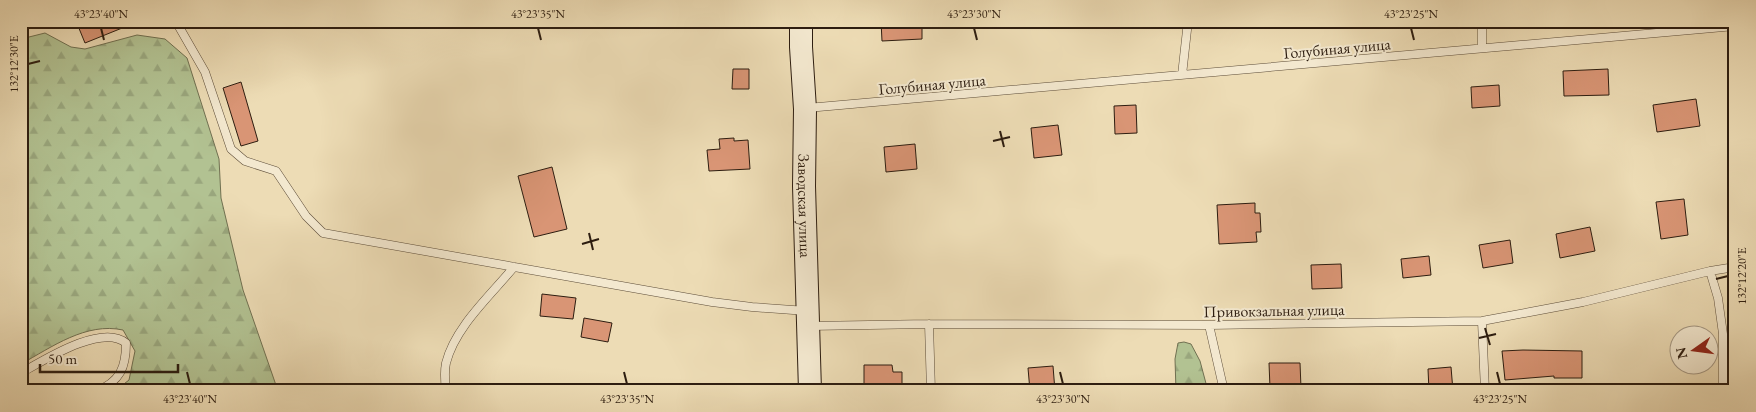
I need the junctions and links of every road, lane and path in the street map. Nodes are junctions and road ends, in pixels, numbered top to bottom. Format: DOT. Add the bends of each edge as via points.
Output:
graph roads {
  1 [pos="174,21"];
  2 [pos="801,21"];
  3 [pos="1188,21"];
  4 [pos="1482,21"];
  5 [pos="1735,26"];
  6 [pos="1482,48"];
  7 [pos="1182,76"];
  8 [pos="805,109"];
  9 [pos="1735,266"];
  10 [pos="514,268"];
  11 [pos="1710,271"];
  12 [pos="807,318"];
  13 [pos="1482,321"];
  14 [pos="929,324"];
  15 [pos="1209,325"];
  16 [pos="21,373"];
  17 [pos="97,391"];
  18 [pos="446,391"];
  19 [pos="810,391"];
  20 [pos="931,391"];
  21 [pos="1224,391"];
  22 [pos="1485,391"];
  23 [pos="1723,391"];
  1 -- 10 [label="lane, Привокзальная улица" via="205,72 231,149 245,162 276,172 306,216 324,234"];
  2 -- 8 [label="street, Заводская улица"];
  3 -- 7 [label="lane"];
  4 -- 6 [label="lane"];
  5 -- 6 [label="lane, Голубиная улица"];
  6 -- 7 [label="lane, Голубиная улица"];
  7 -- 8 [label="lane, Голубиная улица"];
  8 -- 12 [label="street, Заводская улица"];
  9 -- 11 [label="lane, Привокзальная улица"];
  10 -- 12 [label="lane, Привокзальная улица"];
  10 -- 18 [label="lane" via="460,331 446,364"];
  11 -- 13 [label="lane, Привокзальная улица" via="1583,302"];
  11 -- 23 [label="lane" via="1723,334"];
  12 -- 14 [label="lane, Привокзальная улица"];
  12 -- 19 [label="street, Заводская улица"];
  13 -- 15 [label="lane, Привокзальная улица"];
  13 -- 22 [label="lane"];
  14 -- 15 [label="lane, Привокзальная улица"];
  14 -- 20 [label="lane"];
  15 -- 21 [label="lane"];
  16 -- 17 [label="lane" via="78,344 106,337 121,339 126,343 123,368 113,382"];
}
